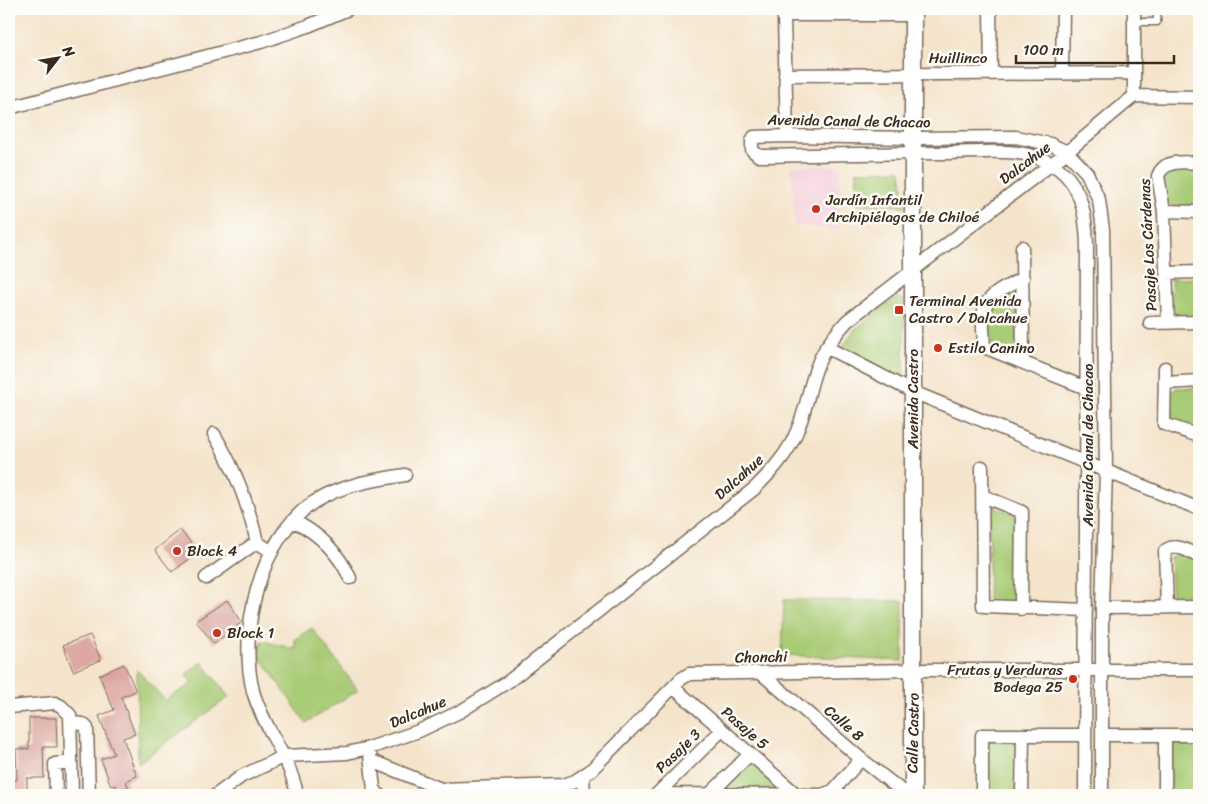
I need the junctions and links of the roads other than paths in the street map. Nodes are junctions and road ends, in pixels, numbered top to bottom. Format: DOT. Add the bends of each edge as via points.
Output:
graph roads {
  1 [pos="348,9"];
  2 [pos="990,9"];
  3 [pos="1063,9"];
  4 [pos="1134,9"];
  5 [pos="1157,9"];
  6 [pos="913,12"];
  7 [pos="1133,22"];
  8 [pos="1062,73"];
  9 [pos="1132,73"];
  10 [pos="912,74"];
  11 [pos="991,74"];
  12 [pos="785,75"];
  13 [pos="1133,94"];
  14 [pos="1199,97"];
  15 [pos="9,108"];
  16 [pos="787,136"];
  17 [pos="913,146"];
  18 [pos="1067,152"];
  19 [pos="1051,163"];
  20 [pos="1199,163"];
  21 [pos="1164,211"];
  22 [pos="1199,212"];
  23 [pos="1022,247"];
  24 [pos="913,270"];
  25 [pos="1199,272"];
  26 [pos="1166,273"];
  27 [pos="1022,278"];
  28 [pos="1199,322"];
  29 [pos="1150,323"];
  30 [pos="1168,323"];
  31 [pos="826,347"];
  32 [pos="1023,362"];
  33 [pos="1165,368"];
  34 [pos="1199,381"];
  35 [pos="1165,383"];
  36 [pos="1086,388"];
  37 [pos="913,392"];
  38 [pos="214,434"];
  39 [pos="1199,436"];
  40 [pos="1086,462"];
  41 [pos="982,467"];
  42 [pos="1106,471"];
  43 [pos="405,475"];
  44 [pos="983,496"];
  45 [pos="1199,509"];
  46 [pos="294,521"];
  47 [pos="257,542"];
  48 [pos="272,552"];
  49 [pos="1199,557"];
  50 [pos="206,578"];
  51 [pos="350,578"];
  52 [pos="1199,606"];
  53 [pos="1167,607"];
  54 [pos="1102,608"];
  55 [pos="1021,609"];
  56 [pos="1086,610"];
  57 [pos="914,670"];
  58 [pos="1086,670"];
  59 [pos="1102,670"];
  60 [pos="1199,670"];
  61 [pos="762,674"];
  62 [pos="673,687"];
  63 [pos="9,707"];
  64 [pos="71,724"];
  65 [pos="722,730"];
  66 [pos="1023,735"];
  67 [pos="1085,735"];
  68 [pos="1102,735"];
  69 [pos="1165,735"];
  70 [pos="1199,736"];
  71 [pos="369,748"];
  72 [pos="750,754"];
  73 [pos="285,756"];
  74 [pos="861,759"];
  75 [pos="71,762"];
  76 [pos="372,762"];
  77 [pos="583,776"];
  78 [pos="441,792"];
  79 [pos="656,794"];
  80 [pos="710,794"];
  81 [pos="796,794"];
  82 [pos="56,795"];
  83 [pos="72,795"];
  84 [pos="89,795"];
  85 [pos="216,795"];
  86 [pos="297,795"];
  87 [pos="379,795"];
  88 [pos="584,795"];
  89 [pos="907,795"];
  90 [pos="913,795"];
  91 [pos="982,795"];
  92 [pos="1022,795"];
  93 [pos="1085,795"];
  94 [pos="1102,795"];
  95 [pos="1165,795"];
  1 -- 15 [label="street" via="261,42"];
  2 -- 11 [label="street"];
  3 -- 8 [label="street"];
  4 -- 7 [label="street"];
  5 -- 7 [label="lane" via="1157,22"];
  6 -- 10 [label="street, Avenida Castro"];
  6 -- 12 [label="street" via="787,16 784,20"];
  7 -- 9 [label="street"];
  8 -- 9 [label="street, Huillinco"];
  8 -- 11 [label="street, Huillinco"];
  9 -- 13 [label="street"];
  10 -- 11 [label="street, Huillinco"];
  10 -- 12 [label="street, Huillinco"];
  10 -- 17 [label="street, Avenida Castro"];
  12 -- 16 [label="street"];
  13 -- 14 [label="street"];
  13 -- 18 [label="street, Dalcahue"];
  16 -- 17 [label="street, Avenida Canal de Chacao"];
  16 -- 17 [label="street, Avenida Canal de Chacao" via="754,137 752,150 759,156"];
  17 -- 18 [label="street, Avenida Canal de Chacao" via="1016,137 1050,144"];
  17 -- 19 [label="street, Avenida Canal de Chacao" via="1015,153"];
  17 -- 24 [label="street, Avenida Castro"];
  18 -- 19 [label="street, Dalcahue"];
  18 -- 42 [label="street, Avenida Canal de Chacao" via="1094,185 1101,212"];
  19 -- 24 [label="street, Dalcahue"];
  19 -- 36 [label="street, Avenida Canal de Chacao" via="1074,187 1086,218"];
  20 -- 21 [label="street, Pasaje Los Cárdenas" via="1172,163 1164,167 1158,176"];
  21 -- 22 [label="street"];
  21 -- 26 [label="street, Pasaje Los Cárdenas"];
  23 -- 27 [label="street"];
  24 -- 31 [label="street, Dalcahue" via="847,321"];
  24 -- 37 [label="street, Avenida Castro"];
  25 -- 26 [label="street"];
  26 -- 30 [label="street, Pasaje Los Cárdenas"];
  27 -- 32 [label="street"];
  27 -- 32 [label="street" via="993,295 982,312 984,347"];
  28 -- 30 [label="street"];
  29 -- 30 [label="street"];
  31 -- 37 [label="street"];
  31 -- 71 [label="street, Dalcahue" via="797,432 785,454 754,489 509,681 453,715 419,731 388,737"];
  32 -- 36 [label="street"];
  33 -- 35 [label="street"];
  34 -- 35 [label="street"];
  35 -- 39 [label="street" via="1164,424"];
  36 -- 40 [label="street, Avenida Canal de Chacao"];
  37 -- 40 [label="street"];
  37 -- 57 [label="street, Avenida Castro"];
  38 -- 47 [label="street" via="246,498"];
  40 -- 42 [label="street"];
  40 -- 56 [label="street, Avenida Canal de Chacao"];
  41 -- 44 [label="street"];
  42 -- 45 [label="street"];
  42 -- 54 [label="street, Avenida Canal de Chacao"];
  43 -- 46 [label="street" via="334,492 308,507"];
  44 -- 55 [label="street" via="1022,512"];
  44 -- 55 [label="street" via="983,606"];
  46 -- 48 [label="street"];
  46 -- 51 [label="street" via="324,540 338,556"];
  47 -- 48 [label="street"];
  47 -- 50 [label="street"];
  48 -- 73 [label="street" via="255,597 249,662 258,706"];
  49 -- 53 [label="street" via="1177,547 1165,552"];
  52 -- 53 [label="street"];
  53 -- 54 [label="street"];
  54 -- 59 [label="street, Avenida Canal de Chacao"];
  55 -- 56 [label="street"];
  56 -- 58 [label="street, Avenida Canal de Chacao"];
  57 -- 58 [label="street, Chonchi"];
  57 -- 61 [label="street, Chonchi"];
  57 -- 90 [label="street, Calle Castro"];
  58 -- 59 [label="street, Chonchi"];
  58 -- 67 [label="street, Avenida Canal de Chacao"];
  59 -- 60 [label="street, Chonchi"];
  59 -- 68 [label="street, Avenida Canal de Chacao"];
  61 -- 62 [label="street, Chonchi" via="689,674"];
  61 -- 74 [label="street, Calle 8"];
  62 -- 65 [label="street, Pasaje 5"];
  62 -- 77 [label="street, Chonchi"];
  63 -- 64 [label="street" via="55,703 67,710"];
  64 -- 75 [label="street"];
  64 -- 84 [label="street" via="83,724 87,728"];
  65 -- 72 [label="street, Pasaje 5"];
  65 -- 79 [label="street, Pasaje 3"];
  66 -- 67 [label="street"];
  66 -- 91 [label="street" via="982,734"];
  66 -- 92 [label="street"];
  67 -- 93 [label="street, Avenida Canal de Chacao"];
  68 -- 69 [label="street"];
  68 -- 94 [label="street, Avenida Canal de Chacao"];
  69 -- 70 [label="street"];
  69 -- 95 [label="street"];
  71 -- 73 [label="street, Dalcahue" via="347,753"];
  71 -- 76 [label="street"];
  72 -- 80 [label="street"];
  72 -- 81 [label="street, Pasaje 5"];
  73 -- 85 [label="street, Dalcahue" via="242,776"];
  73 -- 86 [label="street"];
  74 -- 81 [label="street" via="833,791 822,795"];
  74 -- 89 [label="street, Calle 8"];
  75 -- 82 [label="street" via="55,764"];
  75 -- 83 [label="street"];
  76 -- 78 [label="street, Chonchi"];
  76 -- 87 [label="street" via="374,789"];
  77 -- 78 [label="street, Chonchi" via="549,787"];
  77 -- 88 [label="street"];
  79 -- 80 [label="street"];
  80 -- 81 [label="street"];
}
